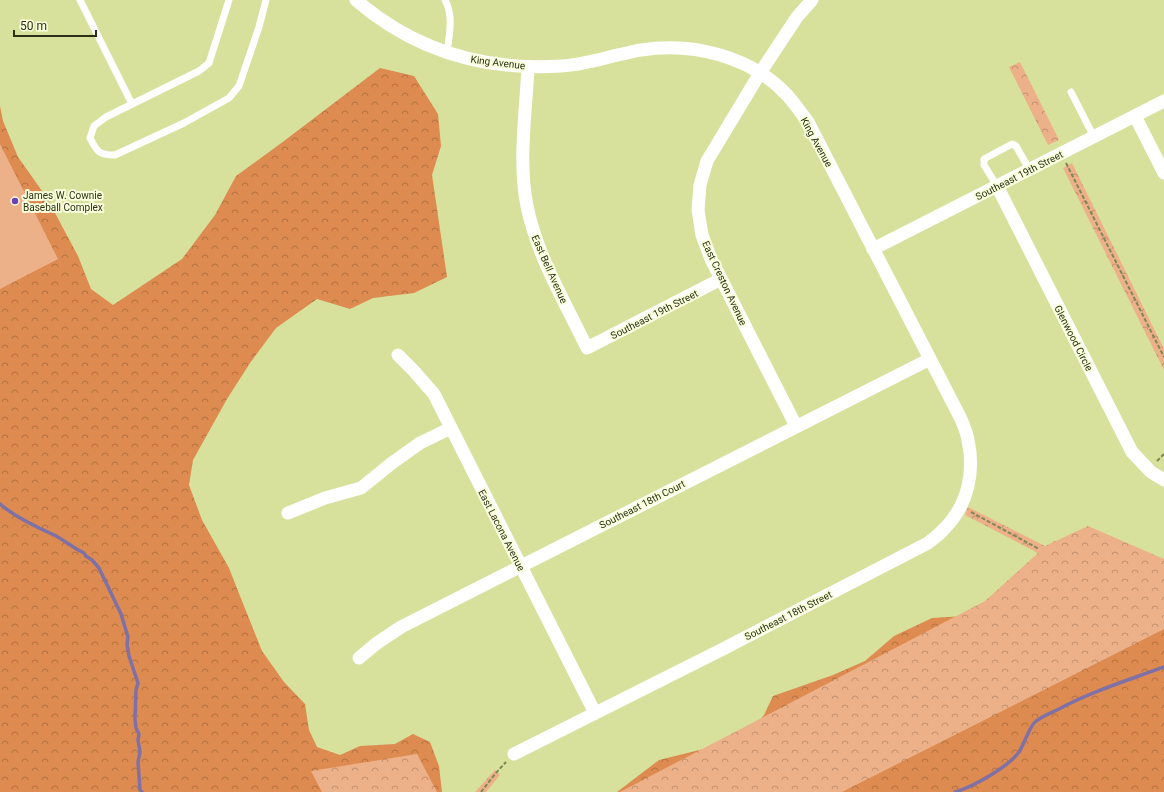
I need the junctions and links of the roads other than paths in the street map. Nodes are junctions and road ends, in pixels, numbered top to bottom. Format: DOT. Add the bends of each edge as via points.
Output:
graph roads {
  1 [pos="80,0"];
  2 [pos="229,0"];
  3 [pos="266,0"];
  4 [pos="356,0"];
  5 [pos="445,0"];
  6 [pos="812,0"];
  7 [pos="447,53"];
  8 [pos="528,67"];
  9 [pos="760,73"];
  10 [pos="1071,92"];
  11 [pos="1164,101"];
  12 [pos="132,104"];
  13 [pos="1135,116"];
  14 [pos="1094,137"];
  15 [pos="1029,169"];
  16 [pos="1164,173"];
  17 [pos="997,186"];
  18 [pos="873,249"];
  19 [pos="721,280"];
  20 [pos="587,348"];
  21 [pos="398,356"];
  22 [pos="930,359"];
  23 [pos="956,411"];
  24 [pos="796,426"];
  25 [pos="451,428"];
  26 [pos="1164,480"];
  27 [pos="288,513"];
  28 [pos="520,566"];
  29 [pos="359,658"];
  30 [pos="595,713"];
  31 [pos="514,754"];
  1 -- 12 [label="lane"];
  2 -- 12 [label="lane" via="209,63 199,71"];
  3 -- 12 [label="lane" via="239,86 229,98 184,123 115,155 105,155 96,150 90,138 94,126"];
  4 -- 7 [label="street, King Avenue" via="390,26"];
  5 -- 7 [label="lane" via="451,25"];
  6 -- 9 [label="street, East Creston Avenue" via="797,17"];
  7 -- 8 [label="street, King Avenue" via="470,60"];
  8 -- 9 [label="street, King Avenue" via="562,66 640,50 677,47 714,52 735,59"];
  8 -- 20 [label="street, East Bell Avenue" via="523,155 532,230"];
  9 -- 18 [label="street, King Avenue" via="788,96 808,122"];
  9 -- 19 [label="street, East Creston Avenue" via="707,161 700,185 698,210 702,235"];
  10 -- 14 [label="lane"];
  11 -- 13 [label="street, Southeast 19th Street"];
  13 -- 14 [label="street, Southeast 19th Street"];
  13 -- 16 [label="street"];
  14 -- 15 [label="street, Southeast 19th Street"];
  15 -- 17 [label="street, Southeast 19th Street"];
  15 -- 17 [label="lane" via="1016,146 1012,144 984,159 984,165"];
  17 -- 18 [label="street, Southeast 19th Street"];
  17 -- 26 [label="street, Glenwood Circle" via="1132,452 1151,472"];
  18 -- 22 [label="street, King Avenue"];
  19 -- 20 [label="street, Southeast 19th Street"];
  19 -- 24 [label="street, East Creston Avenue"];
  21 -- 25 [label="street, East Lacona Avenue" via="434,394"];
  22 -- 23 [label="street, King Avenue"];
  22 -- 24 [label="street, Southeast 18th Court"];
  23 -- 30 [label="street, Southeast 18th Street" via="968,438 971,468 968,488 961,506 943,531 919,548"];
  24 -- 28 [label="street, Southeast 18th Court"];
  25 -- 27 [label="street" via="420,442 361,488 325,498"];
  25 -- 28 [label="street, East Lacona Avenue"];
  28 -- 29 [label="street, Southeast 18th Court" via="400,627"];
  28 -- 30 [label="street, East Lacona Avenue"];
  30 -- 31 [label="street, Southeast 18th Street"];
}
